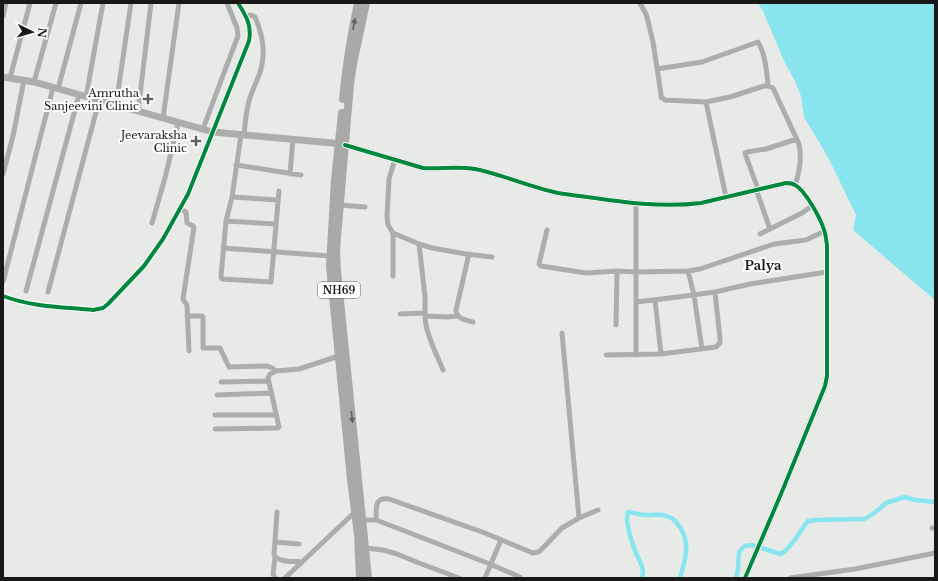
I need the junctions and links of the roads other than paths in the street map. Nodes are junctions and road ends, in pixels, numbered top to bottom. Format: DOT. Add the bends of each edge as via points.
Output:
graph roads {
  1 [pos="6,3"];
  2 [pos="30,3"];
  3 [pos="56,3"];
  4 [pos="81,3"];
  5 [pos="103,3"];
  6 [pos="131,3"];
  7 [pos="150,3"];
  8 [pos="179,3"];
  9 [pos="227,3"];
  10 [pos="238,3"];
  11 [pos="358,3"];
  12 [pos="366,3"];
  13 [pos="640,3"];
  14 [pos="3,16"];
  15 [pos="246,16"];
  16 [pos="657,69"];
  17 [pos="7,77"];
  18 [pos="24,80"];
  19 [pos="34,82"];
  20 [pos="768,86"];
  21 [pos="56,89"];
  22 [pos="82,96"];
  23 [pos="99,100"];
  24 [pos="706,102"];
  25 [pos="116,106"];
  26 [pos="138,112"];
  27 [pos="163,118"];
  28 [pos="178,123"];
  29 [pos="209,131"];
  30 [pos="242,135"];
  31 [pos="797,139"];
  32 [pos="293,140"];
  33 [pos="342,144"];
  34 [pos="395,159"];
  35 [pos="236,165"];
  36 [pos="3,174"];
  37 [pos="290,174"];
  38 [pos="301,175"];
  39 [pos="795,185"];
  40 [pos="757,189"];
  41 [pos="279,191"];
  42 [pos="232,197"];
  43 [pos="726,197"];
  44 [pos="278,200"];
  45 [pos="636,203"];
  46 [pos="340,204"];
  47 [pos="812,206"];
  48 [pos="365,207"];
  49 [pos="180,209"];
  50 [pos="226,221"];
  51 [pos="152,223"];
  52 [pos="276,224"];
  53 [pos="770,229"];
  54 [pos="547,230"];
  55 [pos="825,231"];
  56 [pos="393,233"];
  57 [pos="760,234"];
  58 [pos="419,244"];
  59 [pos="223,248"];
  60 [pos="274,251"];
  61 [pos="469,254"];
  62 [pos="330,256"];
  63 [pos="492,257"];
  64 [pos="616,271"];
  65 [pos="688,271"];
  66 [pos="636,272"];
  67 [pos="827,272"];
  68 [pos="393,276"];
  69 [pos="3,282"];
  70 [pos="26,292"];
  71 [pos="48,292"];
  72 [pos="715,292"];
  73 [pos="694,295"];
  74 [pos="3,296"];
  75 [pos="655,300"];
  76 [pos="636,302"];
  77 [pos="400,314"];
  78 [pos="425,314"];
  79 [pos="187,316"];
  80 [pos="457,316"];
  81 [pos="473,322"];
  82 [pos="616,325"];
  83 [pos="562,333"];
  84 [pos="702,349"];
  85 [pos="189,351"];
  86 [pos="661,354"];
  87 [pos="606,355"];
  88 [pos="636,355"];
  89 [pos="339,356"];
  90 [pos="443,370"];
  91 [pos="276,371"];
  92 [pos="269,381"];
  93 [pos="221,382"];
  94 [pos="272,393"];
  95 [pos="217,395"];
  96 [pos="215,415"];
  97 [pos="276,415"];
  98 [pos="215,429"];
  99 [pos="598,510"];
  100 [pos="277,512"];
  101 [pos="358,517"];
  102 [pos="579,518"];
  103 [pos="376,520"];
  104 [pos="501,540"];
  105 [pos="275,542"];
  106 [pos="299,544"];
  107 [pos="365,548"];
  108 [pos="935,553"];
  109 [pos="275,557"];
  110 [pos="302,562"];
  111 [pos="490,564"];
  112 [pos="520,577"];
  113 [pos="275,578"];
  114 [pos="285,578"];
  115 [pos="360,578"];
  116 [pos="368,578"];
  117 [pos="459,578"];
  118 [pos="484,578"];
  119 [pos="745,578"];
  120 [pos="790,578"];
  1 -- 14 [label="street"];
  2 -- 17 [label="street"];
  3 -- 19 [label="street"];
  4 -- 21 [label="street"];
  5 -- 22 [label="street"];
  6 -- 25 [label="street"];
  7 -- 26 [label="street"];
  8 -- 27 [label="street"];
  9 -- 29 [label="street" via="238,36 222,78"];
  10 -- 15 [label="street"];
  33 -- 11 [label="highway, NH69, one-way" via="345,78"];
  12 -- 33 [label="highway, NH69" via="353,64"];
  13 -- 16 [label="street" via="648,21"];
  15 -- 29 [label="street" via="250,26 248,41"];
  15 -- 30 [label="street" via="255,17 259,25 264,55 249,102"];
  16 -- 20 [label="street" via="702,62 758,42"];
  16 -- 24 [label="street" via="663,99"];
  17 -- 18 [label="main road"];
  18 -- 19 [label="main road"];
  18 -- 36 [label="street"];
  19 -- 21 [label="main road"];
  20 -- 24 [label="street"];
  20 -- 31 [label="street" via="773,88"];
  21 -- 22 [label="main road"];
  21 -- 69 [label="street"];
  22 -- 23 [label="main road"];
  22 -- 70 [label="street"];
  23 -- 25 [label="main road"];
  23 -- 71 [label="street"];
  24 -- 43 [label="street"];
  25 -- 26 [label="main road"];
  26 -- 27 [label="main road"];
  27 -- 28 [label="main road"];
  28 -- 29 [label="main road"];
  28 -- 51 [label="street"];
  29 -- 30 [label="main road"];
  29 -- 49 [label="street" via="188,194"];
  30 -- 32 [label="main road"];
  30 -- 35 [label="street"];
  31 -- 39 [label="street" via="800,165"];
  31 -- 40 [label="street" via="745,153"];
  32 -- 33 [label="main road"];
  32 -- 37 [label="street"];
  33 -- 34 [label="street"];
  33 -- 46 [label="highway, NH69"];
  33 -- 62 [label="highway, NH69" via="335,180"];
  34 -- 45 [label="street" via="423,168 475,169 558,193"];
  34 -- 56 [label="street" via="389,179 388,210 388,225"];
  35 -- 37 [label="street"];
  35 -- 42 [label="street"];
  37 -- 38 [label="street"];
  39 -- 40 [label="street" via="786,183"];
  39 -- 47 [label="street"];
  40 -- 43 [label="street"];
  40 -- 53 [label="street"];
  41 -- 44 [label="street"];
  42 -- 44 [label="street"];
  42 -- 50 [label="street"];
  43 -- 45 [label="street" via="690,205"];
  44 -- 52 [label="street"];
  45 -- 66 [label="street"];
  46 -- 48 [label="street"];
  46 -- 101 [label="highway, NH69, one-way" via="337,271"];
  47 -- 53 [label="street"];
  47 -- 55 [label="street"];
  49 -- 74 [label="street" via="144,266 103,308 93,310 28,303"];
  49 -- 79 [label="street" via="186,212 187,223 194,227 184,298"];
  50 -- 52 [label="street"];
  50 -- 59 [label="street"];
  52 -- 60 [label="street"];
  53 -- 57 [label="street"];
  54 -- 64 [label="street" via="539,262 541,266 586,273"];
  55 -- 65 [label="street" via="803,240 774,244 706,268"];
  55 -- 67 [label="street"];
  56 -- 58 [label="street"];
  56 -- 68 [label="street"];
  58 -- 61 [label="street"];
  58 -- 78 [label="street"];
  59 -- 60 [label="street"];
  59 -- 60 [label="street" via="221,278 263,282 271,282"];
  60 -- 62 [label="street"];
  61 -- 63 [label="street"];
  61 -- 80 [label="street" via="456,310"];
  62 -- 89 [label="highway, NH69"];
  64 -- 66 [label="street"];
  64 -- 82 [label="street"];
  65 -- 66 [label="street"];
  65 -- 73 [label="street"];
  66 -- 76 [label="street"];
  67 -- 72 [label="street"];
  67 -- 119 [label="street" via="825,386"];
  72 -- 73 [label="street"];
  72 -- 84 [label="street" via="720,343 716,347"];
  73 -- 75 [label="street"];
  73 -- 84 [label="street"];
  75 -- 76 [label="street"];
  75 -- 86 [label="street"];
  76 -- 88 [label="street"];
  77 -- 78 [label="street"];
  78 -- 80 [label="street"];
  78 -- 90 [label="street" via="428,333"];
  79 -- 85 [label="street"];
  79 -- 91 [label="street" via="202,316 203,348 220,348 229,367 267,366"];
  80 -- 81 [label="street"];
  83 -- 102 [label="street"];
  84 -- 86 [label="street"];
  86 -- 88 [label="street"];
  87 -- 88 [label="street"];
  89 -- 91 [label="street" via="299,369"];
  89 -- 101 [label="highway, NH69"];
  91 -- 92 [label="street" via="270,374"];
  92 -- 93 [label="street"];
  92 -- 94 [label="street"];
  94 -- 95 [label="street"];
  94 -- 97 [label="street"];
  96 -- 97 [label="street"];
  97 -- 98 [label="street" via="278,428"];
  99 -- 102 [label="street"];
  100 -- 105 [label="street"];
  101 -- 103 [label="street"];
  101 -- 107 [label="highway, NH69"];
  101 -- 110 [label="street"];
  101 -- 115 [label="highway, NH69"];
  102 -- 104 [label="street" via="562,528 538,552 533,553"];
  103 -- 104 [label="street" via="378,501 389,499"];
  103 -- 111 [label="street"];
  104 -- 111 [label="street"];
  105 -- 106 [label="street"];
  105 -- 109 [label="street"];
  107 -- 116 [label="highway, NH69"];
  107 -- 117 [label="street" via="397,554"];
  108 -- 120 [label="street" via="855,569"];
  109 -- 110 [label="street" via="280,560"];
  109 -- 113 [label="street"];
  110 -- 114 [label="street"];
  111 -- 112 [label="street"];
  111 -- 118 [label="street"];
}
